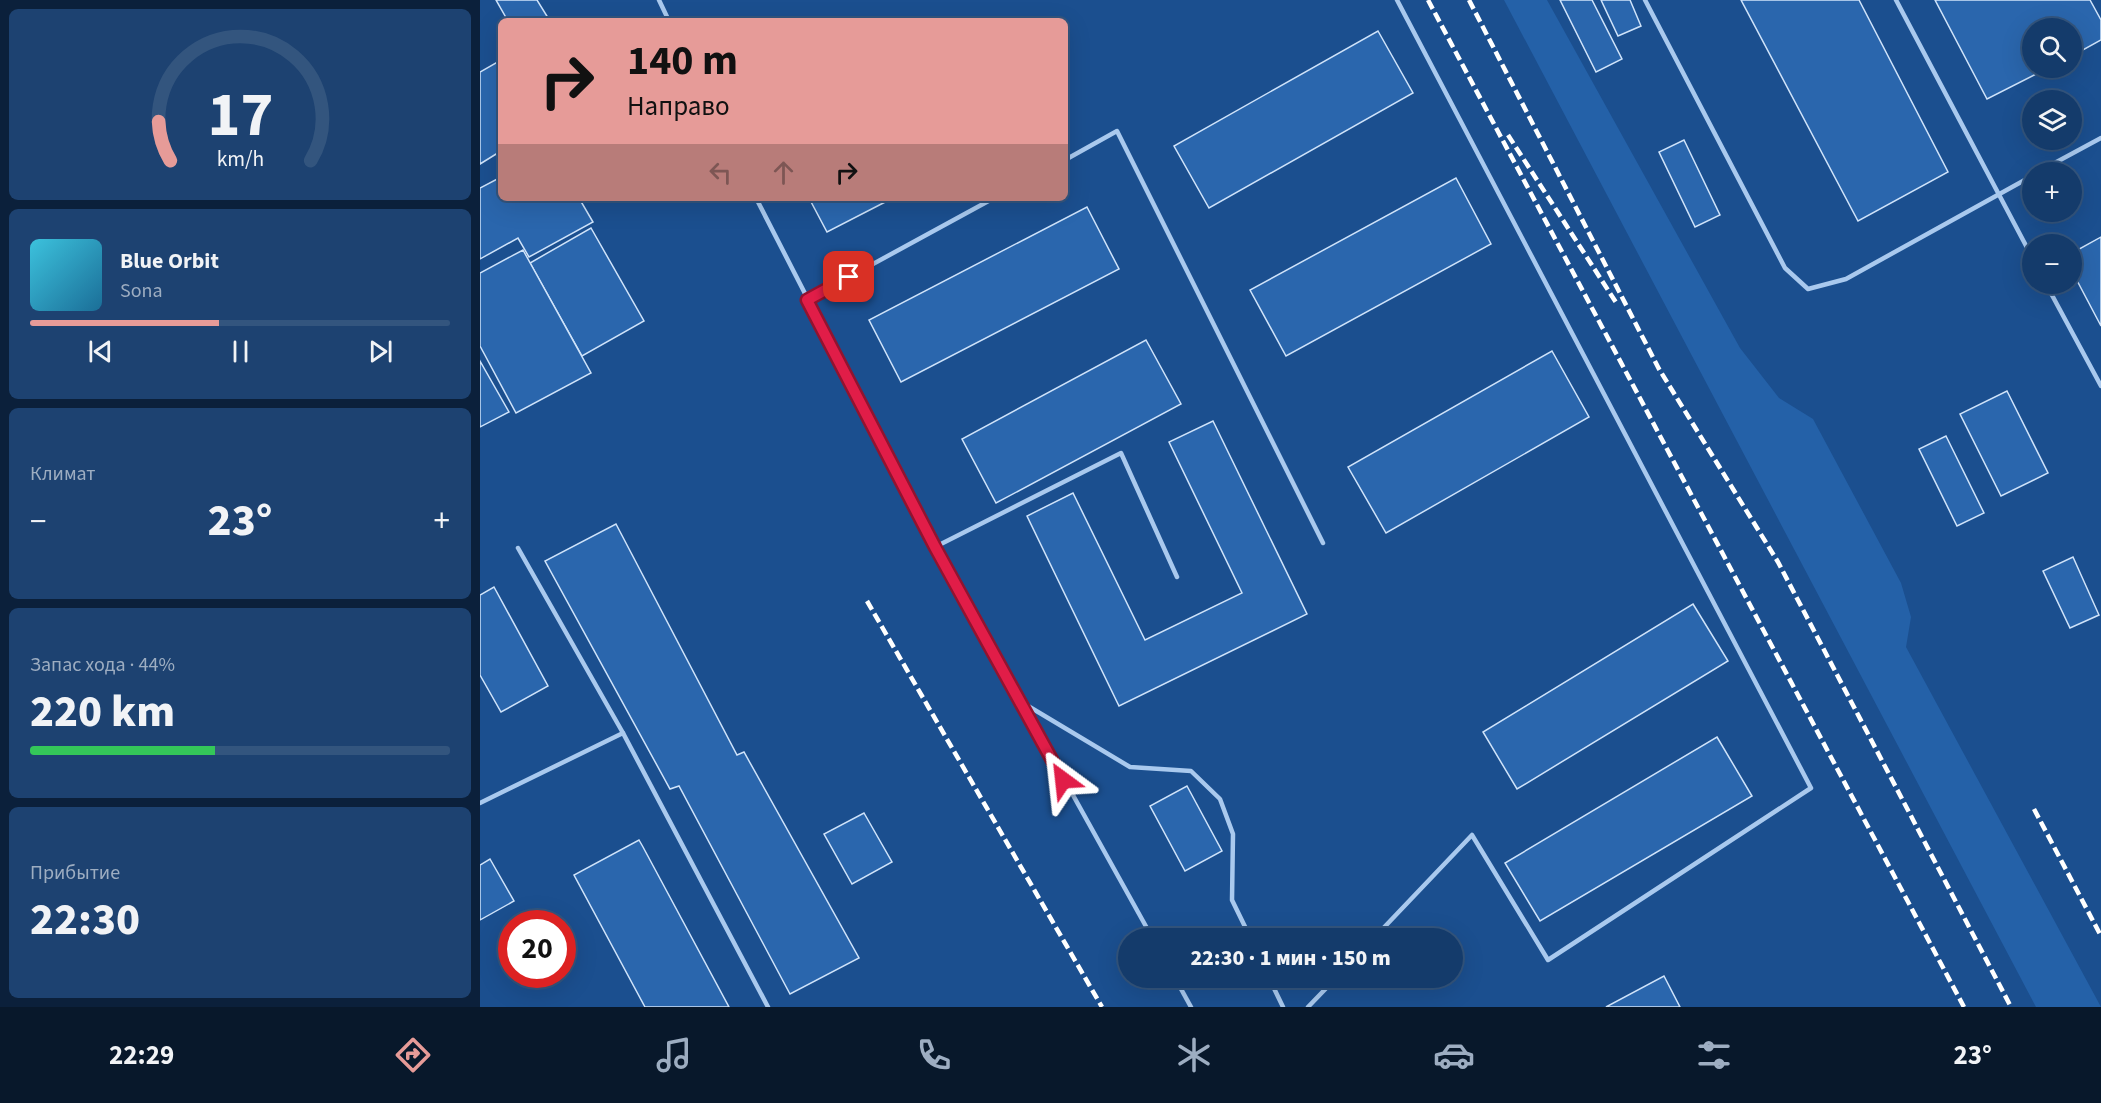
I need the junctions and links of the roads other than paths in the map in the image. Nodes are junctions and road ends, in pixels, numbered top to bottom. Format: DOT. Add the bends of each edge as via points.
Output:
graph roads {
  1 [pos="658,0"];
  2 [pos="1397,0"];
  3 [pos="1645,0"];
  4 [pos="1896,0"];
  5 [pos="667,18"];
  6 [pos="2101,138"];
  7 [pos="1068,158"];
  8 [pos="2057,162"];
  9 [pos="2022,181"];
  10 [pos="1999,194"];
  11 [pos="758,201"];
  12 [pos="988,201"];
  13 [pos="2022,238"];
  14 [pos="2051,294"];
  15 [pos="807,300"];
  16 [pos="2101,386"];
  17 [pos="1323,543"];
  18 [pos="935,547"];
  19 [pos="518,548"];
  20 [pos="1177,577"];
  21 [pos="1018,700"];
  22 [pos="624,733"];
  23 [pos="480,802"];
  24 [pos="1147,928"];
  25 [pos="1246,928"];
  26 [pos="1383,928"];
  27 [pos="1181,988"];
  28 [pos="1274,988"];
  29 [pos="1326,988"];
  30 [pos="768,1007"];
  31 [pos="1191,1007"];
  32 [pos="1283,1007"];
  33 [pos="1308,1007"];
  1 -- 5 [label="lane"];
  2 -- 26 [label="lane" via="1812,788 1548,960 1472,835"];
  3 -- 10 [label="lane" via="1785,268 1808,289 1846,279"];
  4 -- 10 [label="lane"];
  6 -- 8 [label="lane"];
  7 -- 17 [label="lane" via="1117,131"];
  9 -- 10 [label="lane"];
  10 -- 13 [label="lane"];
  11 -- 15 [label="lane"];
  12 -- 15 [label="lane"];
  14 -- 16 [label="lane"];
  15 -- 18 [label="lane"];
  18 -- 20 [label="lane" via="1121,453"];
  18 -- 21 [label="lane"];
  19 -- 22 [label="lane"];
  21 -- 24 [label="lane"];
  21 -- 25 [label="lane" via="1130,767 1191,771 1220,799 1233,834 1232,900"];
  22 -- 23 [label="lane"];
  22 -- 30 [label="lane"];
  27 -- 31 [label="lane"];
  28 -- 32 [label="lane"];
  29 -- 33 [label="lane"];
}
